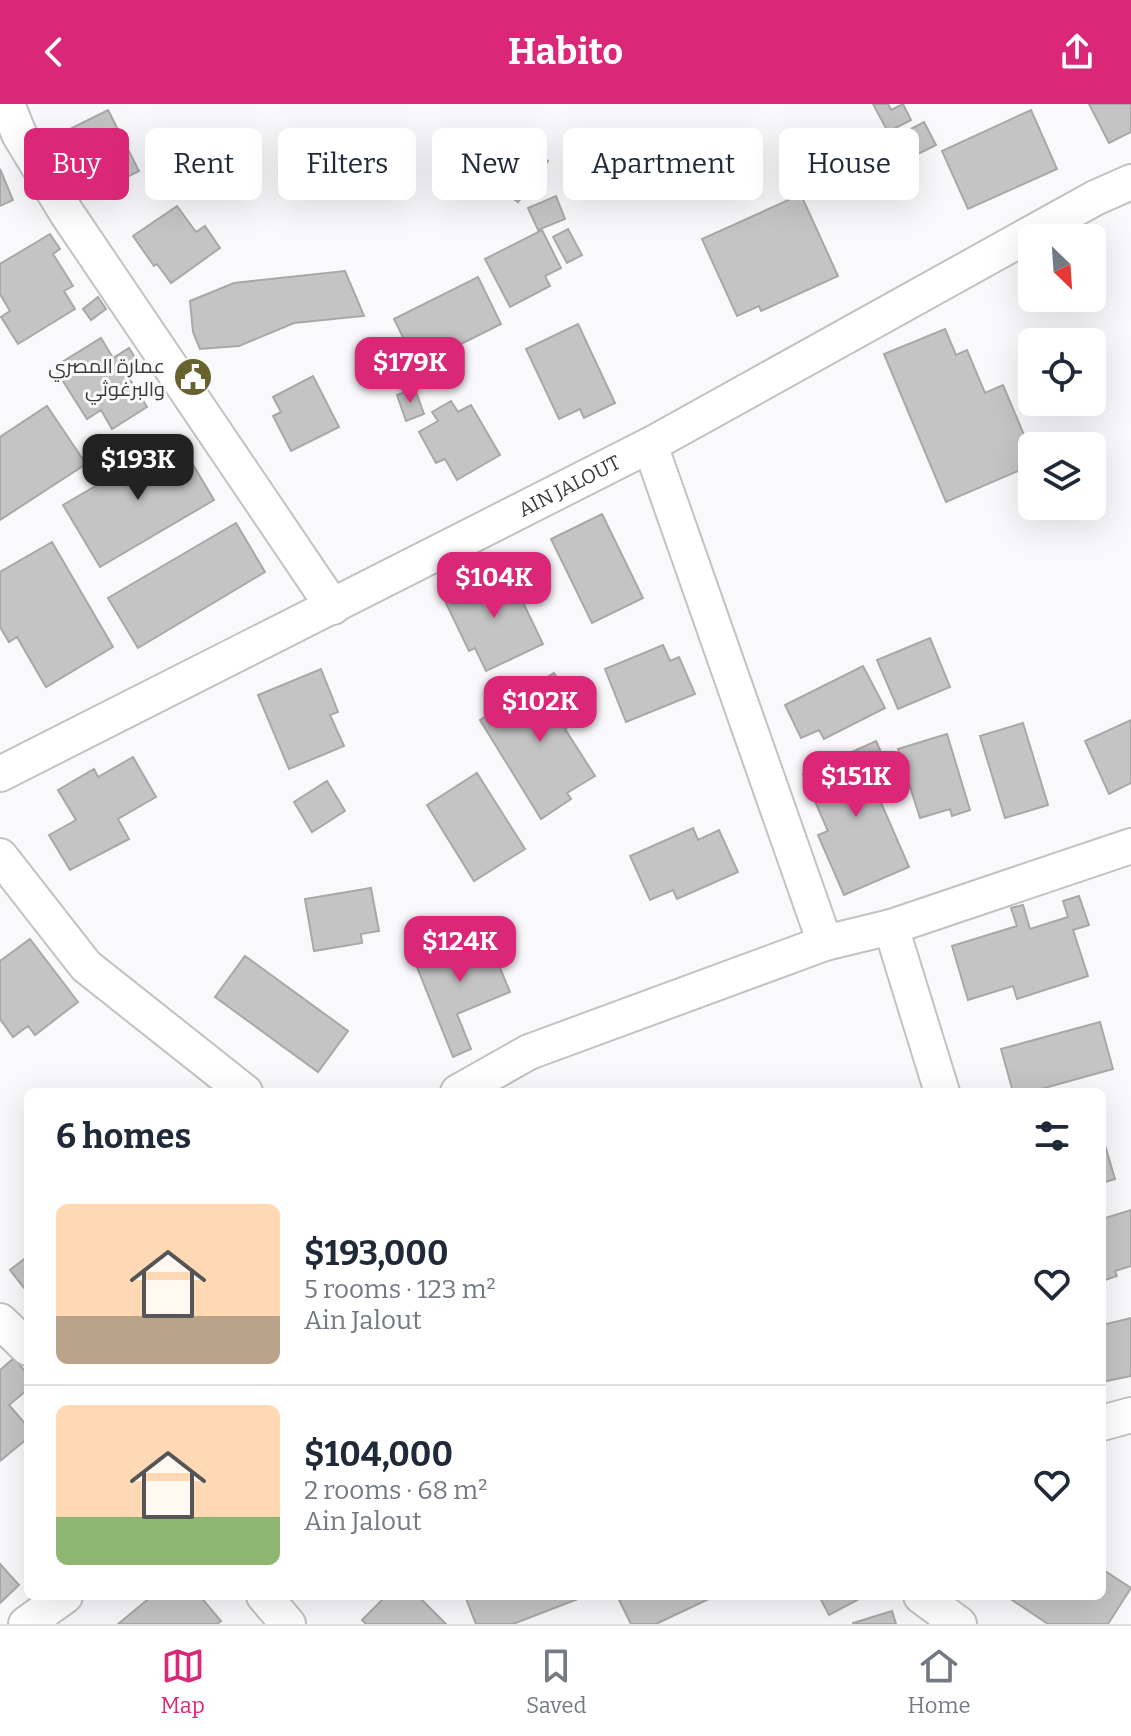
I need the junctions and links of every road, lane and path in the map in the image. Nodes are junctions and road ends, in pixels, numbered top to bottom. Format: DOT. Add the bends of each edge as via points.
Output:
graph roads {
  1 [pos="7,104"];
  2 [pos="1131,182"];
  3 [pos="650,445"];
  4 [pos="333,607"];
  5 [pos="0,774"];
  6 [pos="1131,846"];
  7 [pos="0,856"];
  8 [pos="891,927"];
  9 [pos="825,943"];
  10 [pos="240,1088"];
  11 [pos="465,1088"];
  12 [pos="941,1088"];
  13 [pos="0,1321"];
  14 [pos="24,1344"];
  15 [pos="1131,1415"];
  16 [pos="1106,1422"];
  17 [pos="59,1600"];
  18 [pos="267,1600"];
  19 [pos="926,1600"];
  20 [pos="26,1624"];
  21 [pos="288,1624"];
  22 [pos="959,1624"];
  1 -- 4 [label="street" via="66,212"];
  2 -- 3 [label="street, AIN JALOUT"];
  3 -- 4 [label="street, AIN JALOUT"];
  3 -- 9 [label="street"];
  4 -- 5 [label="street, AIN JALOUT"];
  6 -- 8 [label="street"];
  7 -- 10 [label="street" via="86,966"];
  8 -- 9 [label="street"];
  8 -- 12 [label="street"];
  9 -- 11 [label="street" via="529,1052"];
  13 -- 14 [label="street"];
  15 -- 16 [label="street"];
  17 -- 20 [label="street"];
  18 -- 21 [label="street"];
  19 -- 22 [label="street"];
}
